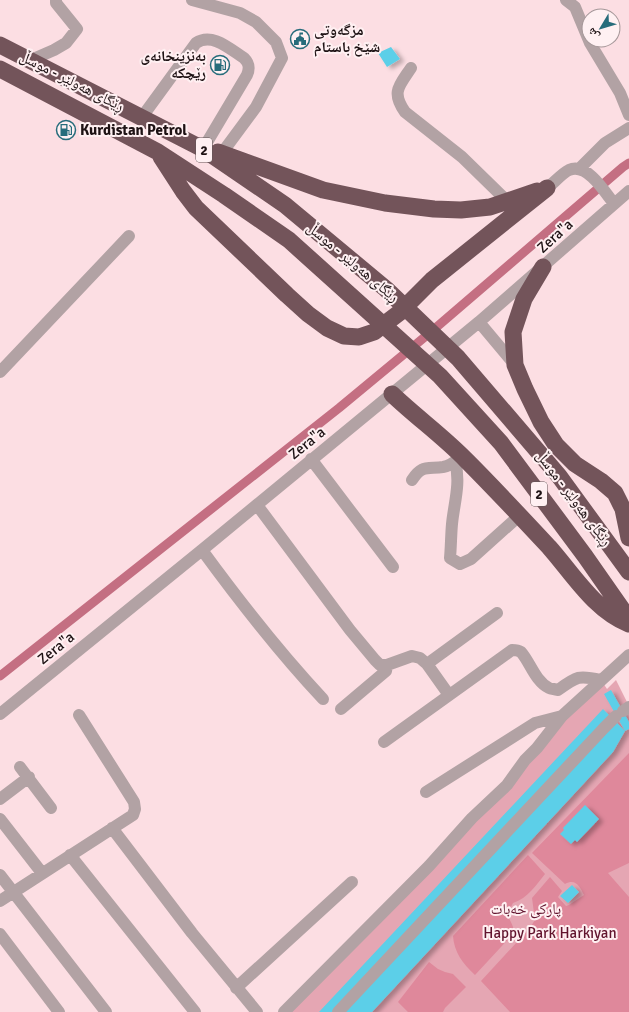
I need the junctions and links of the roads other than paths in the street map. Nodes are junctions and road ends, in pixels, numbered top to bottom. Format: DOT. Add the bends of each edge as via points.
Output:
graph roads {
  1 [pos="56,0"];
  2 [pos="192,0"];
  3 [pos="573,2"];
  4 [pos="0,45"];
  5 [pos="31,60"];
  6 [pos="411,68"];
  7 [pos="0,69"];
  8 [pos="629,115"];
  9 [pos="142,117"];
  10 [pos="629,128"];
  11 [pos="203,148"];
  12 [pos="158,152"];
  13 [pos="222,154"];
  14 [pos="579,169"];
  15 [pos="547,188"];
  16 [pos="629,192"];
  17 [pos="507,201"];
  18 [pos="614,204"];
  19 [pos="129,236"];
  20 [pos="543,267"];
  21 [pos="479,322"];
  22 [pos="515,365"];
  23 [pos="0,372"];
  24 [pos="392,394"];
  25 [pos="311,459"];
  26 [pos="459,459"];
  27 [pos="412,480"];
  28 [pos="256,505"];
  29 [pos="519,516"];
  30 [pos="629,538"];
  31 [pos="202,550"];
  32 [pos="393,567"];
  33 [pos="629,572"];
  34 [pos="497,613"];
  35 [pos="629,619"];
  36 [pos="629,624"];
  37 [pos="629,655"];
  38 [pos="427,664"];
  39 [pos="387,666"];
  40 [pos="602,680"];
  41 [pos="449,695"];
  42 [pos="323,699"];
  43 [pos="341,709"];
  44 [pos="623,711"];
  45 [pos="0,714"];
  46 [pos="79,715"];
  47 [pos="562,716"];
  48 [pos="384,742"];
  49 [pos="20,767"];
  50 [pos="29,777"];
  51 [pos="426,792"];
  52 [pos="0,799"];
  53 [pos="51,808"];
  54 [pos="0,819"];
  55 [pos="112,828"];
  56 [pos="70,855"];
  57 [pos="42,873"];
  58 [pos="0,875"];
  59 [pos="352,882"];
  60 [pos="13,892"];
  61 [pos="0,901"];
  62 [pos="0,934"];
  63 [pos="236,988"];
  64 [pos="60,1012"];
  65 [pos="106,1012"];
  66 [pos="195,1012"];
  67 [pos="257,1012"];
  68 [pos="284,1012"];
  69 [pos="338,1012"];
  1 -- 5 [label="street" via="77,29 66,42"];
  2 -- 13 [label="street" via="240,13 256,22 276,42 282,58 256,107"];
  3 -- 8 [label="street" via="590,43 620,93"];
  4 -- 5 [label="highway, ڕێگای هەولێر - موسڵ / 2"];
  5 -- 9 [label="highway, ڕێگای هەولێر - موسڵ / 2"];
  6 -- 17 [label="street" via="399,86 397,94 405,112 462,158"];
  7 -- 12 [label="highway, ڕێگای هەولێر - موسڵ / 2"];
  9 -- 11 [label="highway, ڕێگای هەولێر - موسڵ / 2"];
  9 -- 11 [label="street" via="196,44 209,39 218,42 244,58 249,68"];
  10 -- 14 [label="street" via="605,142"];
  11 -- 13 [label="highway"];
  11 -- 33 [label="highway, ڕێگای هەولێر - موسڵ / 2" via="285,205 386,289 458,358 559,476"];
  12 -- 15 [label="highway" via="196,208 308,314 327,328 344,336 359,337 374,332 399,313 432,280"];
  12 -- 35 [label="highway, ڕێگای هەولێر - موسڵ / 2" via="290,240 440,376 501,443"];
  13 -- 17 [label="highway" via="323,190 385,203 461,210 490,207"];
  14 -- 15 [label="street" via="568,171"];
  14 -- 18 [label="street" via="590,174"];
  15 -- 17 [label="highway"];
  16 -- 18 [label="street, Zera\"a"];
  18 -- 20 [label="street, Zera\"a"];
  19 -- 23 [label="street"];
  20 -- 21 [label="street, Zera\"a"];
  20 -- 22 [label="highway" via="524,299 513,332"];
  21 -- 22 [label="street"];
  21 -- 24 [label="street, Zera\"a"];
  22 -- 30 [label="highway" via="541,422 556,445 575,464 614,493 623,509"];
  24 -- 25 [label="street, Zera\"a"];
  24 -- 26 [label="highway"];
  25 -- 28 [label="street, Zera\"a"];
  25 -- 32 [label="street"];
  26 -- 27 [label="street" via="444,467 418,471"];
  26 -- 29 [label="highway"];
  26 -- 29 [label="street" via="450,558 454,562 460,564 471,559"];
  28 -- 31 [label="street, Zera\"a"];
  28 -- 39 [label="street" via="350,630 380,665"];
  29 -- 36 [label="highway" via="605,610"];
  31 -- 42 [label="street" via="258,625"];
  31 -- 45 [label="street, Zera\"a"];
  34 -- 38 [label="street"];
  37 -- 40 [label="street"];
  38 -- 39 [label="street" via="412,656"];
  38 -- 41 [label="street"];
  39 -- 43 [label="street" via="386,671"];
  40 -- 41 [label="street" via="583,676 558,690 549,688 521,652 512,650"];
  40 -- 47 [label="street"];
  41 -- 48 [label="street"];
  44 -- 69 [label="street" via="604,728"];
  46 -- 55 [label="street" via="134,802 133,815"];
  47 -- 51 [label="street" via="535,723"];
  47 -- 68 [label="street" via="507,785"];
  49 -- 50 [label="street"];
  50 -- 52 [label="street"];
  50 -- 53 [label="street"];
  54 -- 57 [label="street"];
  55 -- 56 [label="street"];
  55 -- 63 [label="street"];
  56 -- 57 [label="street"];
  56 -- 66 [label="street"];
  57 -- 60 [label="street"];
  58 -- 60 [label="street"];
  59 -- 63 [label="street"];
  60 -- 61 [label="street"];
  60 -- 65 [label="street"];
  62 -- 64 [label="street"];
  63 -- 67 [label="street"];
}
